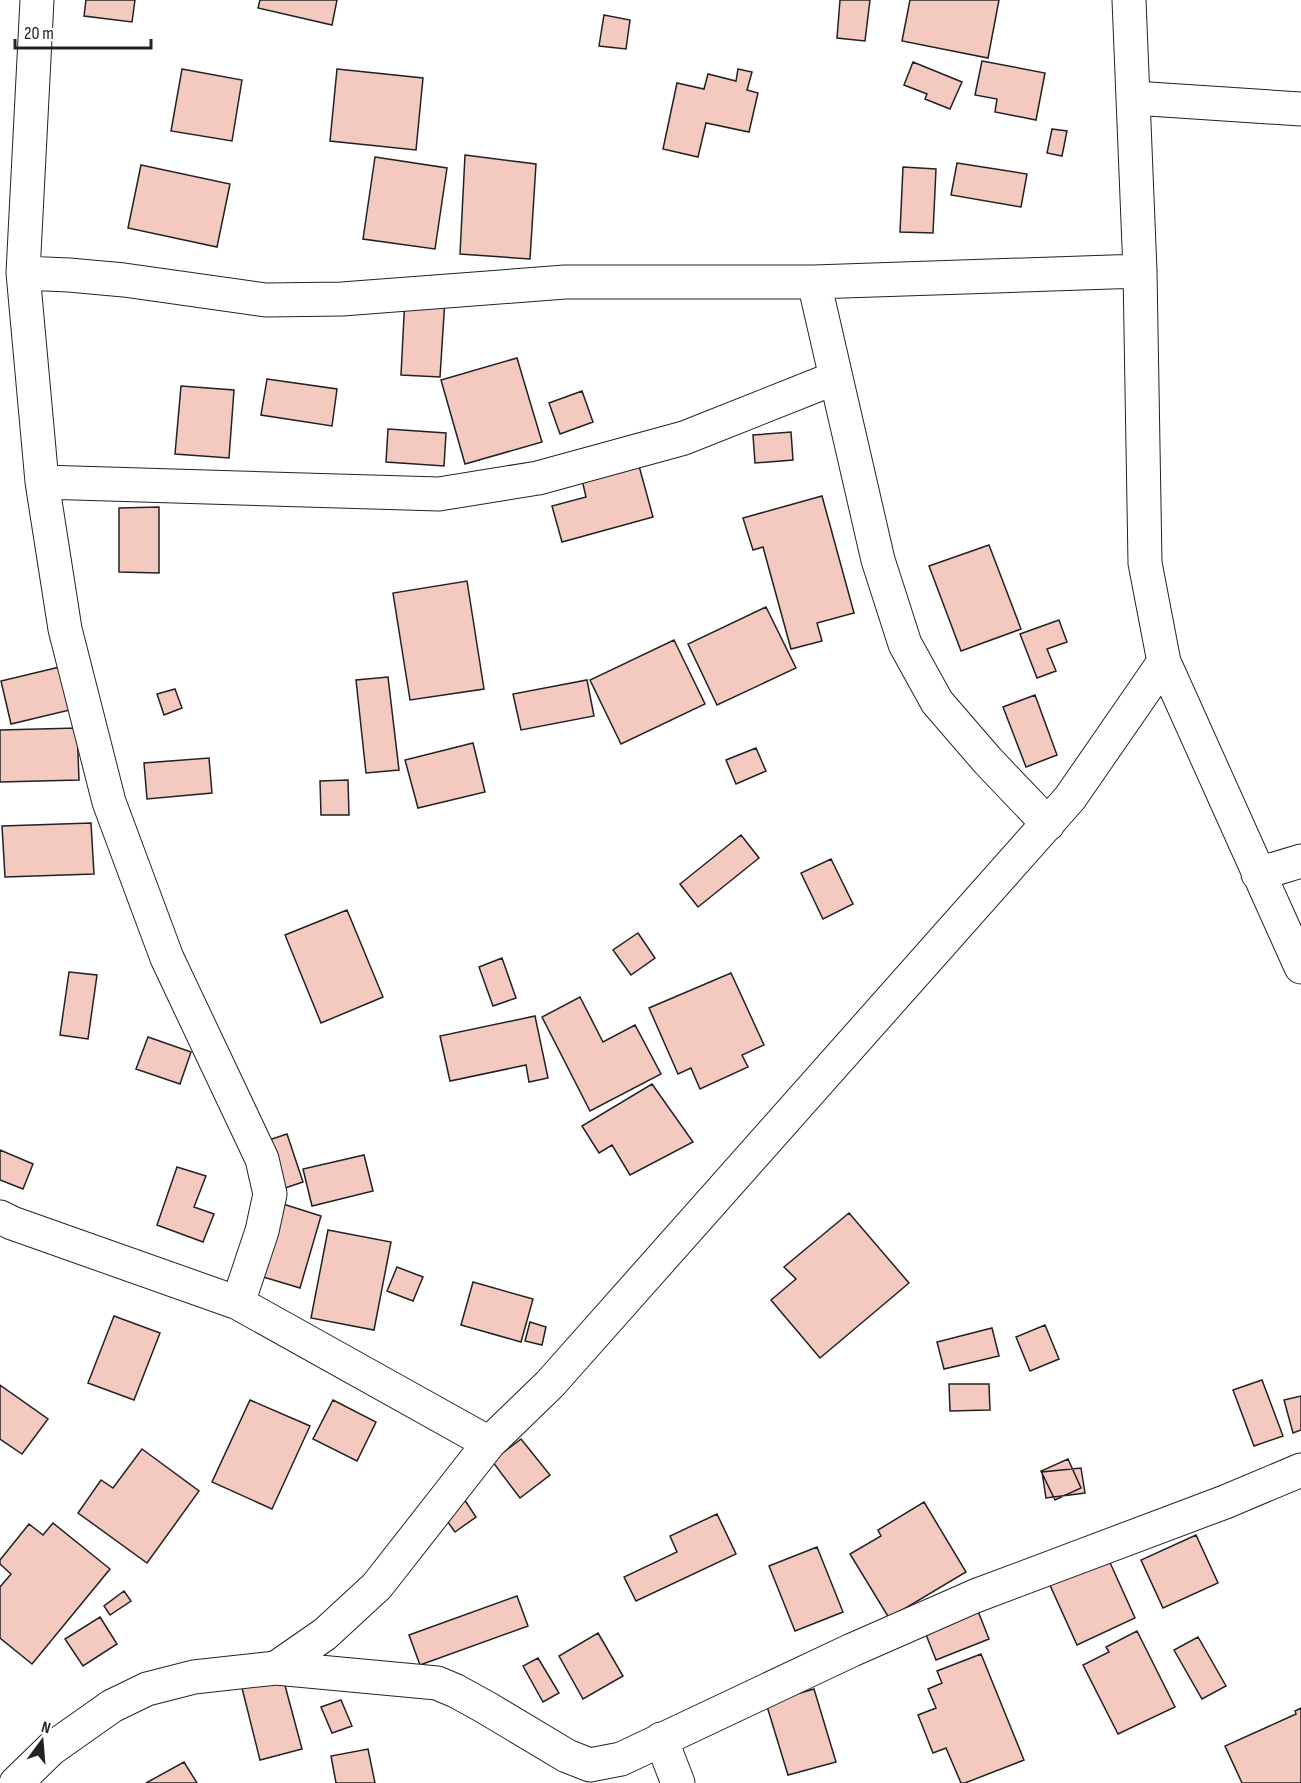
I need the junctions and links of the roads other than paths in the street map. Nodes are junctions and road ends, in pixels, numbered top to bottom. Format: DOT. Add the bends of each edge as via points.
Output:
graph roads {
  1 [pos="36,0"];
  2 [pos="1129,0"];
  3 [pos="1134,98"];
  4 [pos="1301,109"];
  5 [pos="1140,271"];
  6 [pos="23,273"];
  7 [pos="814,282"];
  8 [pos="835,378"];
  9 [pos="42,482"];
  10 [pos="1164,662"];
  11 [pos="1048,824"];
  12 [pos="1301,861"];
  13 [pos="1258,874"];
  14 [pos="1301,967"];
  15 [pos="4,1227"];
  16 [pos="238,1303"];
  17 [pos="489,1443"];
  18 [pos="1301,1470"];
  19 [pos="276,1668"];
  20 [pos="661,1739"];
  21 [pos="16,1783"];
  22 [pos="678,1783"];
  1 -- 6 [label="street"];
  2 -- 3 [label="street"];
  3 -- 4 [label="street"];
  3 -- 5 [label="street"];
  5 -- 7 [label="street"];
  5 -- 10 [label="street" via="1145,563"];
  6 -- 7 [label="street" via="124,280 266,300 342,299 565,282"];
  6 -- 9 [label="street"];
  7 -- 8 [label="street"];
  8 -- 9 [label="street" via="684,438 538,478 439,494"];
  8 -- 11 [label="street" via="878,560 905,644 937,702"];
  9 -- 16 [label="street" via="65,629 109,802 167,958 262,1159 270,1194"];
  10 -- 11 [label="street"];
  10 -- 13 [label="street"];
  11 -- 17 [label="street" via="550,1384"];
  12 -- 13 [label="street"];
  13 -- 14 [label="street"];
  15 -- 16 [label="street"];
  16 -- 17 [label="street"];
  17 -- 19 [label="street" via="377,1586 325,1634"];
  18 -- 20 [label="street" via="975,1596"];
  19 -- 20 [label="street" via="437,1683 590,1765 621,1759"];
  19 -- 21 [label="street" via="194,1677 147,1689 112,1706 51,1749"];
  20 -- 22 [label="street"];
}
